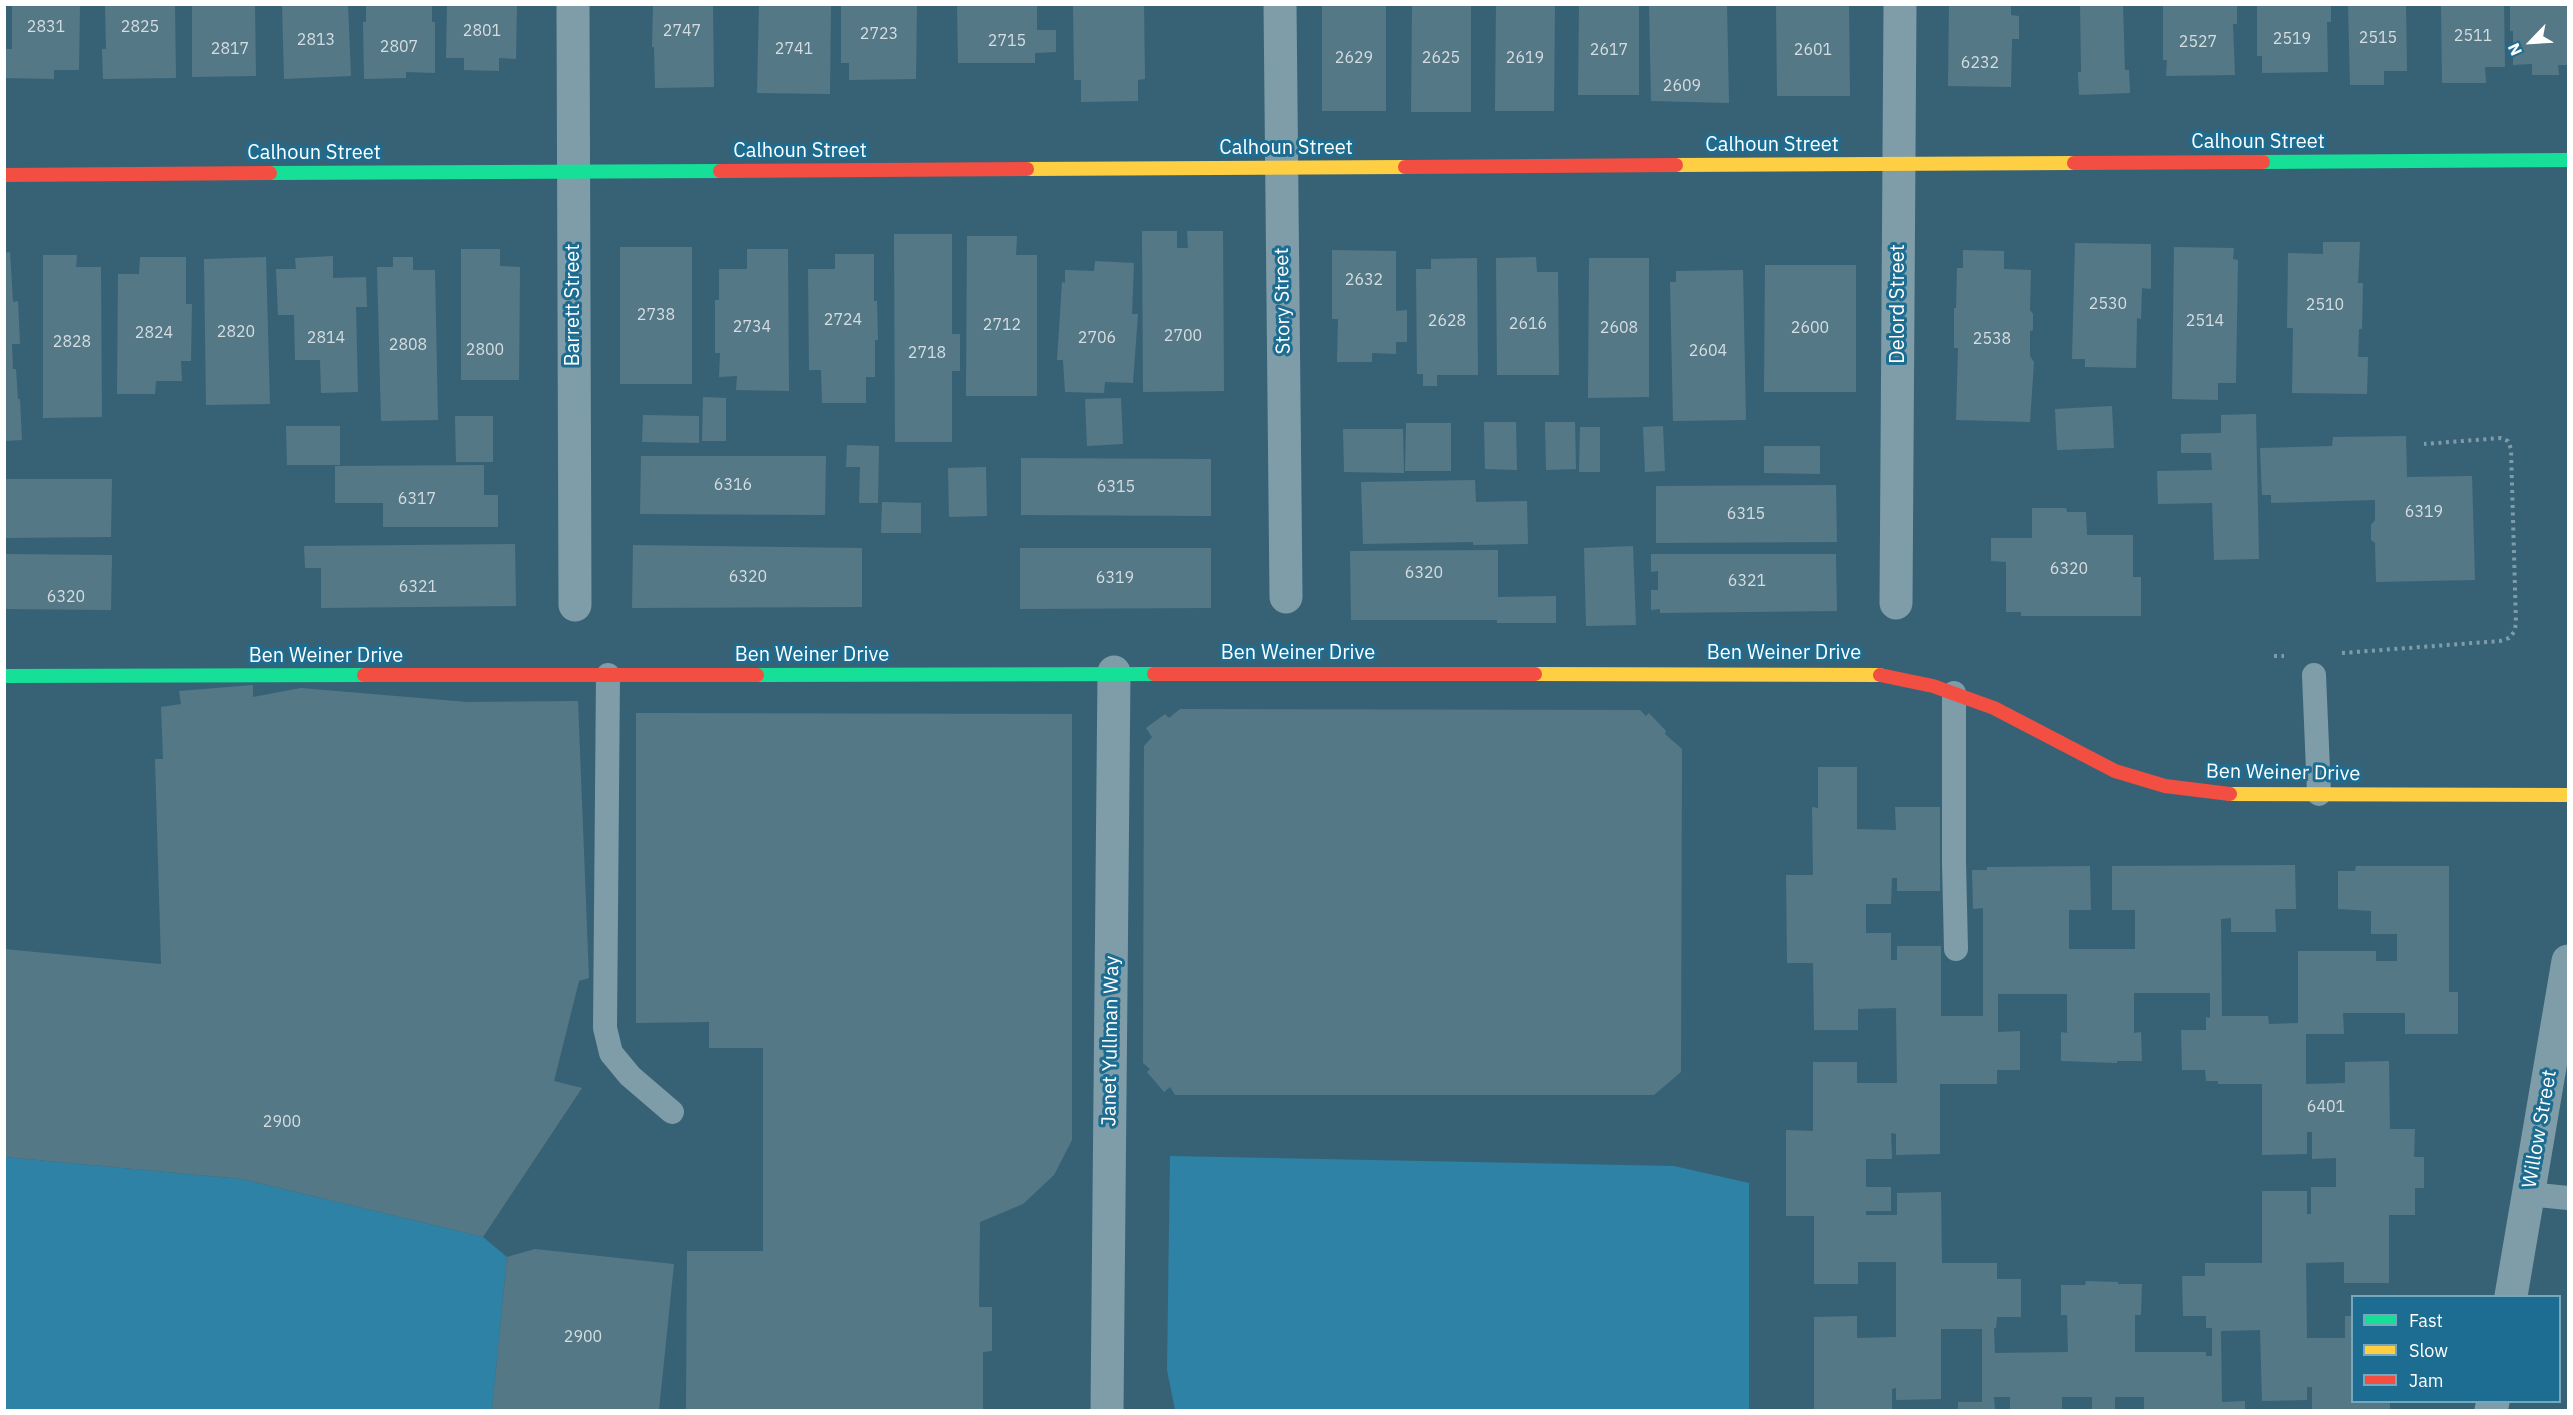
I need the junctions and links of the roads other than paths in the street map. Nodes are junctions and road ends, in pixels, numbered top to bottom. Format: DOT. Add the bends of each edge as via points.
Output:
graph roads {
  1 [pos="573,4"];
  2 [pos="1280,4"];
  3 [pos="1900,4"];
  4 [pos="2568,160"];
  5 [pos="1899,164"];
  6 [pos="1281,167"];
  7 [pos="572,171"];
  8 [pos="4,175"];
  9 [pos="1286,597"];
  10 [pos="1896,603"];
  11 [pos="575,605"];
  12 [pos="1114,672"];
  13 [pos="608,675"];
  14 [pos="2314,675"];
  15 [pos="4,676"];
  16 [pos="1954,693"];
  17 [pos="2319,795"];
  18 [pos="2568,795"];
  19 [pos="1956,949"];
  20 [pos="2568,961"];
  21 [pos="672,1112"];
  22 [pos="2528,1194"];
  23 [pos="2568,1198"];
  24 [pos="2511,1295"];
  25 [pos="1107,1410"];
  1 -- 7 [label="street, Barrett Street"];
  2 -- 6 [label="street, Story Street"];
  3 -- 5 [label="street, Delord Street"];
  4 -- 5 [label="street, Calhoun Street"];
  5 -- 6 [label="street, Calhoun Street"];
  5 -- 10 [label="street, Delord Street"];
  6 -- 7 [label="street, Calhoun Street"];
  6 -- 9 [label="street, Story Street"];
  7 -- 8 [label="street, Calhoun Street"];
  7 -- 11 [label="street, Barrett Street"];
  12 -- 13 [label="street, Ben Weiner Drive"];
  12 -- 16 [label="street, Ben Weiner Drive" via="1872,673"];
  12 -- 25 [label="street, Janet Yullman Way"];
  13 -- 15 [label="street, Ben Weiner Drive"];
  13 -- 21 [label="lane" via="605,1028 611,1053 630,1076"];
  14 -- 17 [label="lane"];
  16 -- 17 [label="street, Ben Weiner Drive" via="1994,708 2115,771 2165,786 2225,794"];
  16 -- 19 [label="lane"];
  17 -- 18 [label="street, Ben Weiner Drive"];
  20 -- 22 [label="street, Willow Street"];
  22 -- 23 [label="lane"];
  22 -- 24 [label="street, Willow Street"];
}
